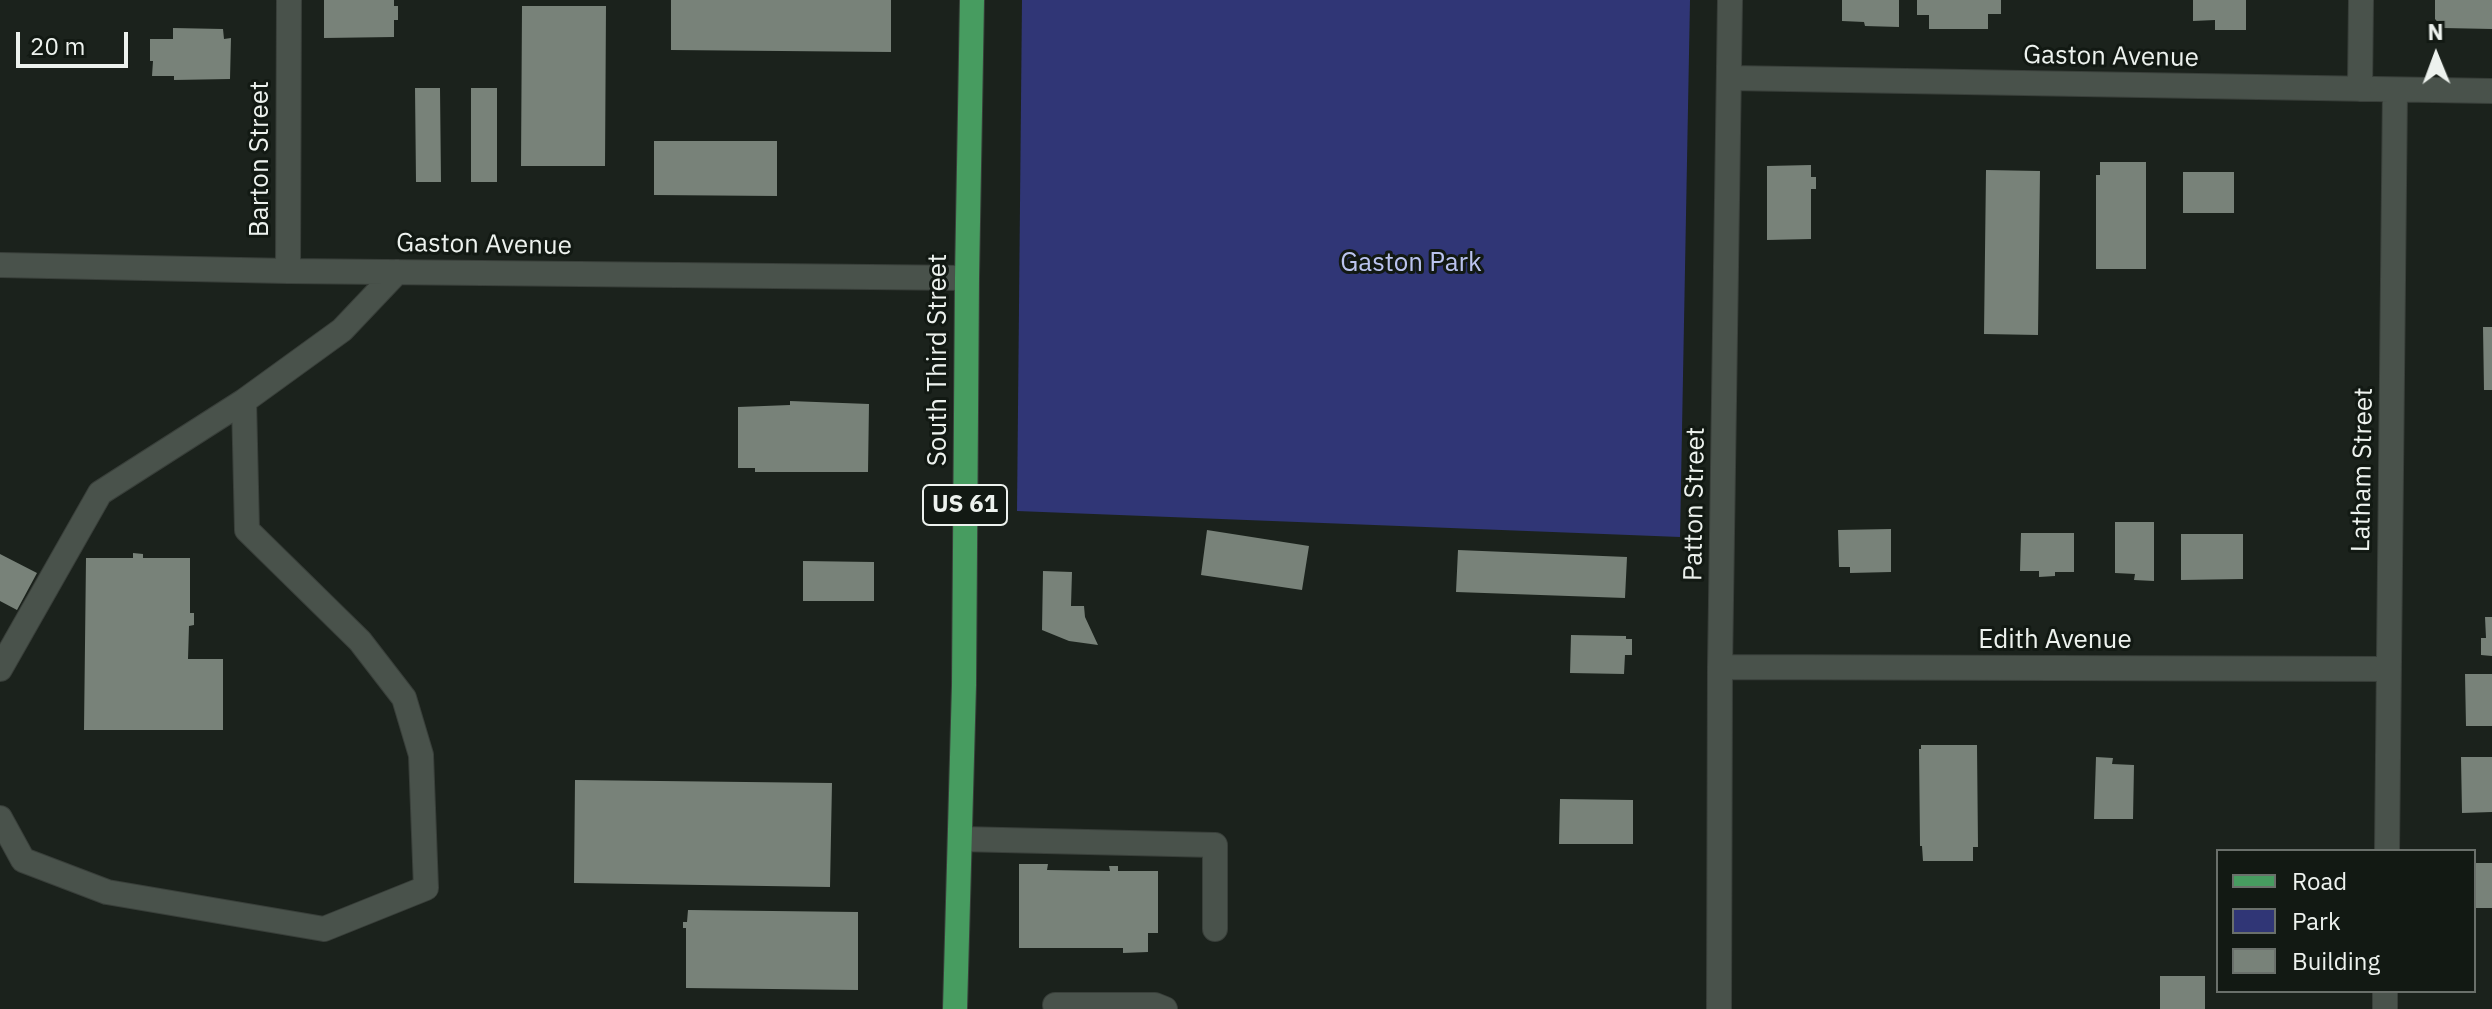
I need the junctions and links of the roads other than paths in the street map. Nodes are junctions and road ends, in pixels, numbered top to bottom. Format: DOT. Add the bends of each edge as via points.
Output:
graph roads {
  1 [pos="289,0"];
  2 [pos="972,0"];
  3 [pos="1730,0"];
  4 [pos="2361,0"];
  5 [pos="1730,78"];
  6 [pos="2360,89"];
  7 [pos="2395,90"];
  8 [pos="2492,91"];
  9 [pos="0,265"];
  10 [pos="288,271"];
  11 [pos="397,272"];
  12 [pos="967,278"];
  13 [pos="244,401"];
  14 [pos="1720,667"];
  15 [pos="0,669"];
  16 [pos="2389,669"];
  17 [pos="0,818"];
  18 [pos="960,839"];
  19 [pos="2387,849"];
  20 [pos="1215,929"];
  21 [pos="1055,1005"];
  22 [pos="955,1009"];
  23 [pos="1165,1009"];
  24 [pos="1719,1009"];
  1 -- 10 [label="street, Barton Street"];
  2 -- 12 [label="main road, South Third Street / US 61"];
  3 -- 5 [label="street, Patton Street"];
  4 -- 6 [label="street"];
  5 -- 6 [label="street, Gaston Avenue"];
  5 -- 14 [label="street, Patton Street"];
  6 -- 7 [label="street, Gaston Avenue"];
  7 -- 8 [label="street, Gaston Avenue"];
  7 -- 16 [label="street, Latham Street"];
  9 -- 10 [label="street, Gaston Avenue"];
  10 -- 11 [label="street, Gaston Avenue"];
  11 -- 12 [label="street, Gaston Avenue"];
  11 -- 13 [label="street" via="342,330"];
  12 -- 18 [label="main road, South Third Street / US 61"];
  13 -- 15 [label="street" via="100,493"];
  13 -- 17 [label="street" via="247,530 360,641 404,698 421,755 426,888 324,929 107,892 23,860"];
  14 -- 16 [label="street, Edith Avenue"];
  14 -- 24 [label="street, Patton Street"];
  16 -- 19 [label="street, Latham Street"];
  18 -- 20 [label="street" via="1215,845"];
  18 -- 22 [label="main road, South Third Street / US 61"];
  21 -- 23 [label="street"];
}
